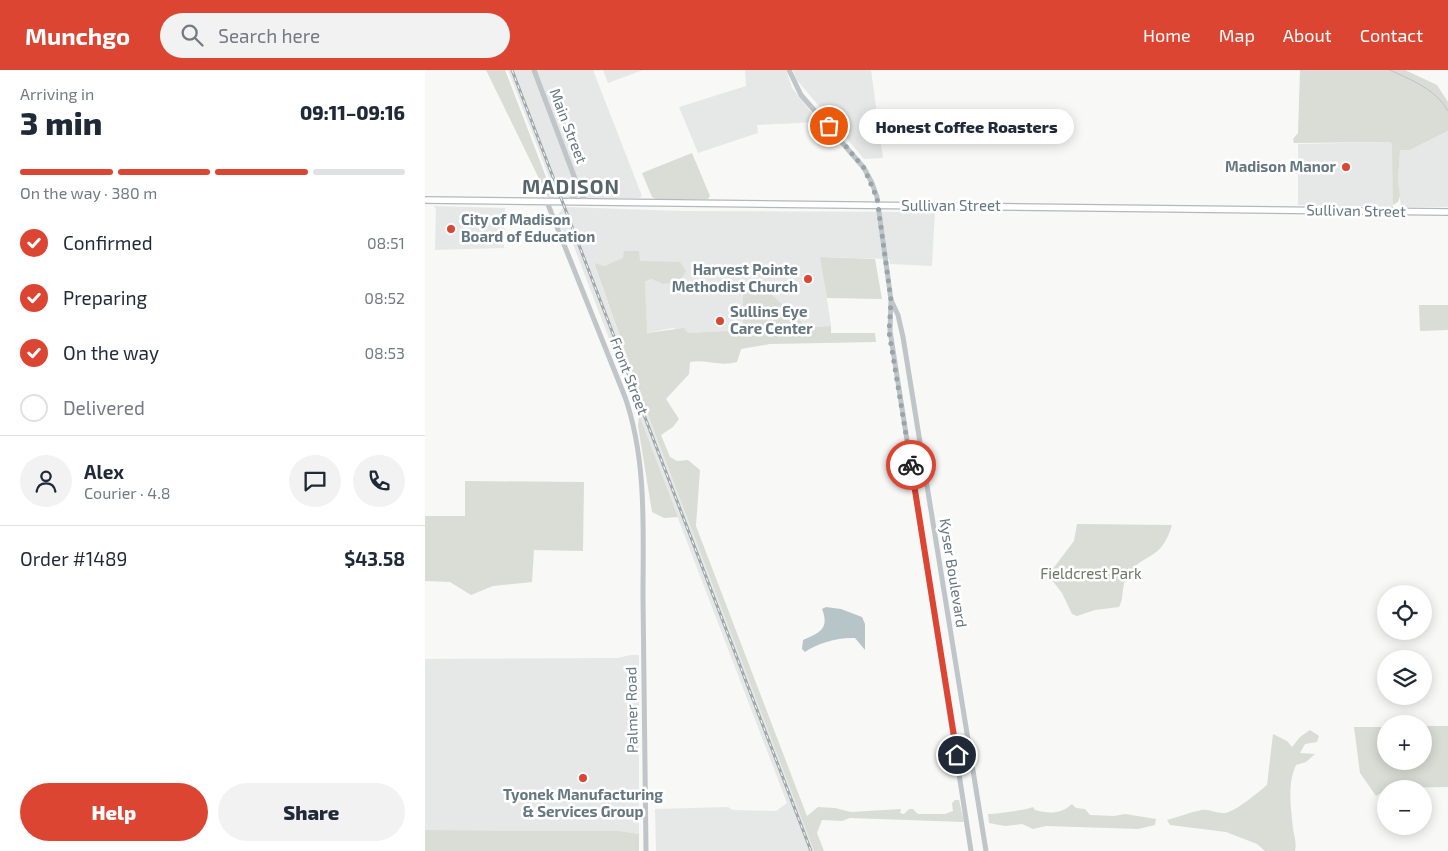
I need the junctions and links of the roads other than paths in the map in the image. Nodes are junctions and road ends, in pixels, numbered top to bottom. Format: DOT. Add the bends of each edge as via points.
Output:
graph roads {
  1 [pos="534,70"];
  2 [pos="789,70"];
  3 [pos="577,184"];
  4 [pos="425,200"];
  5 [pos="547,202"];
  6 [pos="569,202"];
  7 [pos="588,202"];
  8 [pos="878,206"];
  9 [pos="1448,212"];
  10 [pos="891,300"];
  11 [pos="643,568"];
  12 [pos="646,851"];
  13 [pos="971,851"];
  14 [pos="986,851"];
  1 -- 3 [label="street, Main Street"];
  2 -- 8 [label="street, Kyser Boulevard" via="801,95 864,168"];
  3 -- 6 [label="street" via="576,194"];
  3 -- 7 [label="street, Main Street"];
  4 -- 5 [label="main road, Sullivan Street"];
  5 -- 6 [label="main road, Sullivan Street"];
  5 -- 11 [label="street, Front Street" via="635,429 639,451"];
  6 -- 7 [label="main road, Sullivan Street"];
  7 -- 8 [label="main road, Sullivan Street"];
  8 -- 9 [label="main road, Sullivan Street"];
  8 -- 10 [label="street, Kyser Boulevard"];
  10 -- 13 [label="street, Kyser Boulevard" via="889,332"];
  10 -- 14 [label="street, Kyser Boulevard" via="903,337"];
  11 -- 12 [label="street, Palmer Road"];
}
